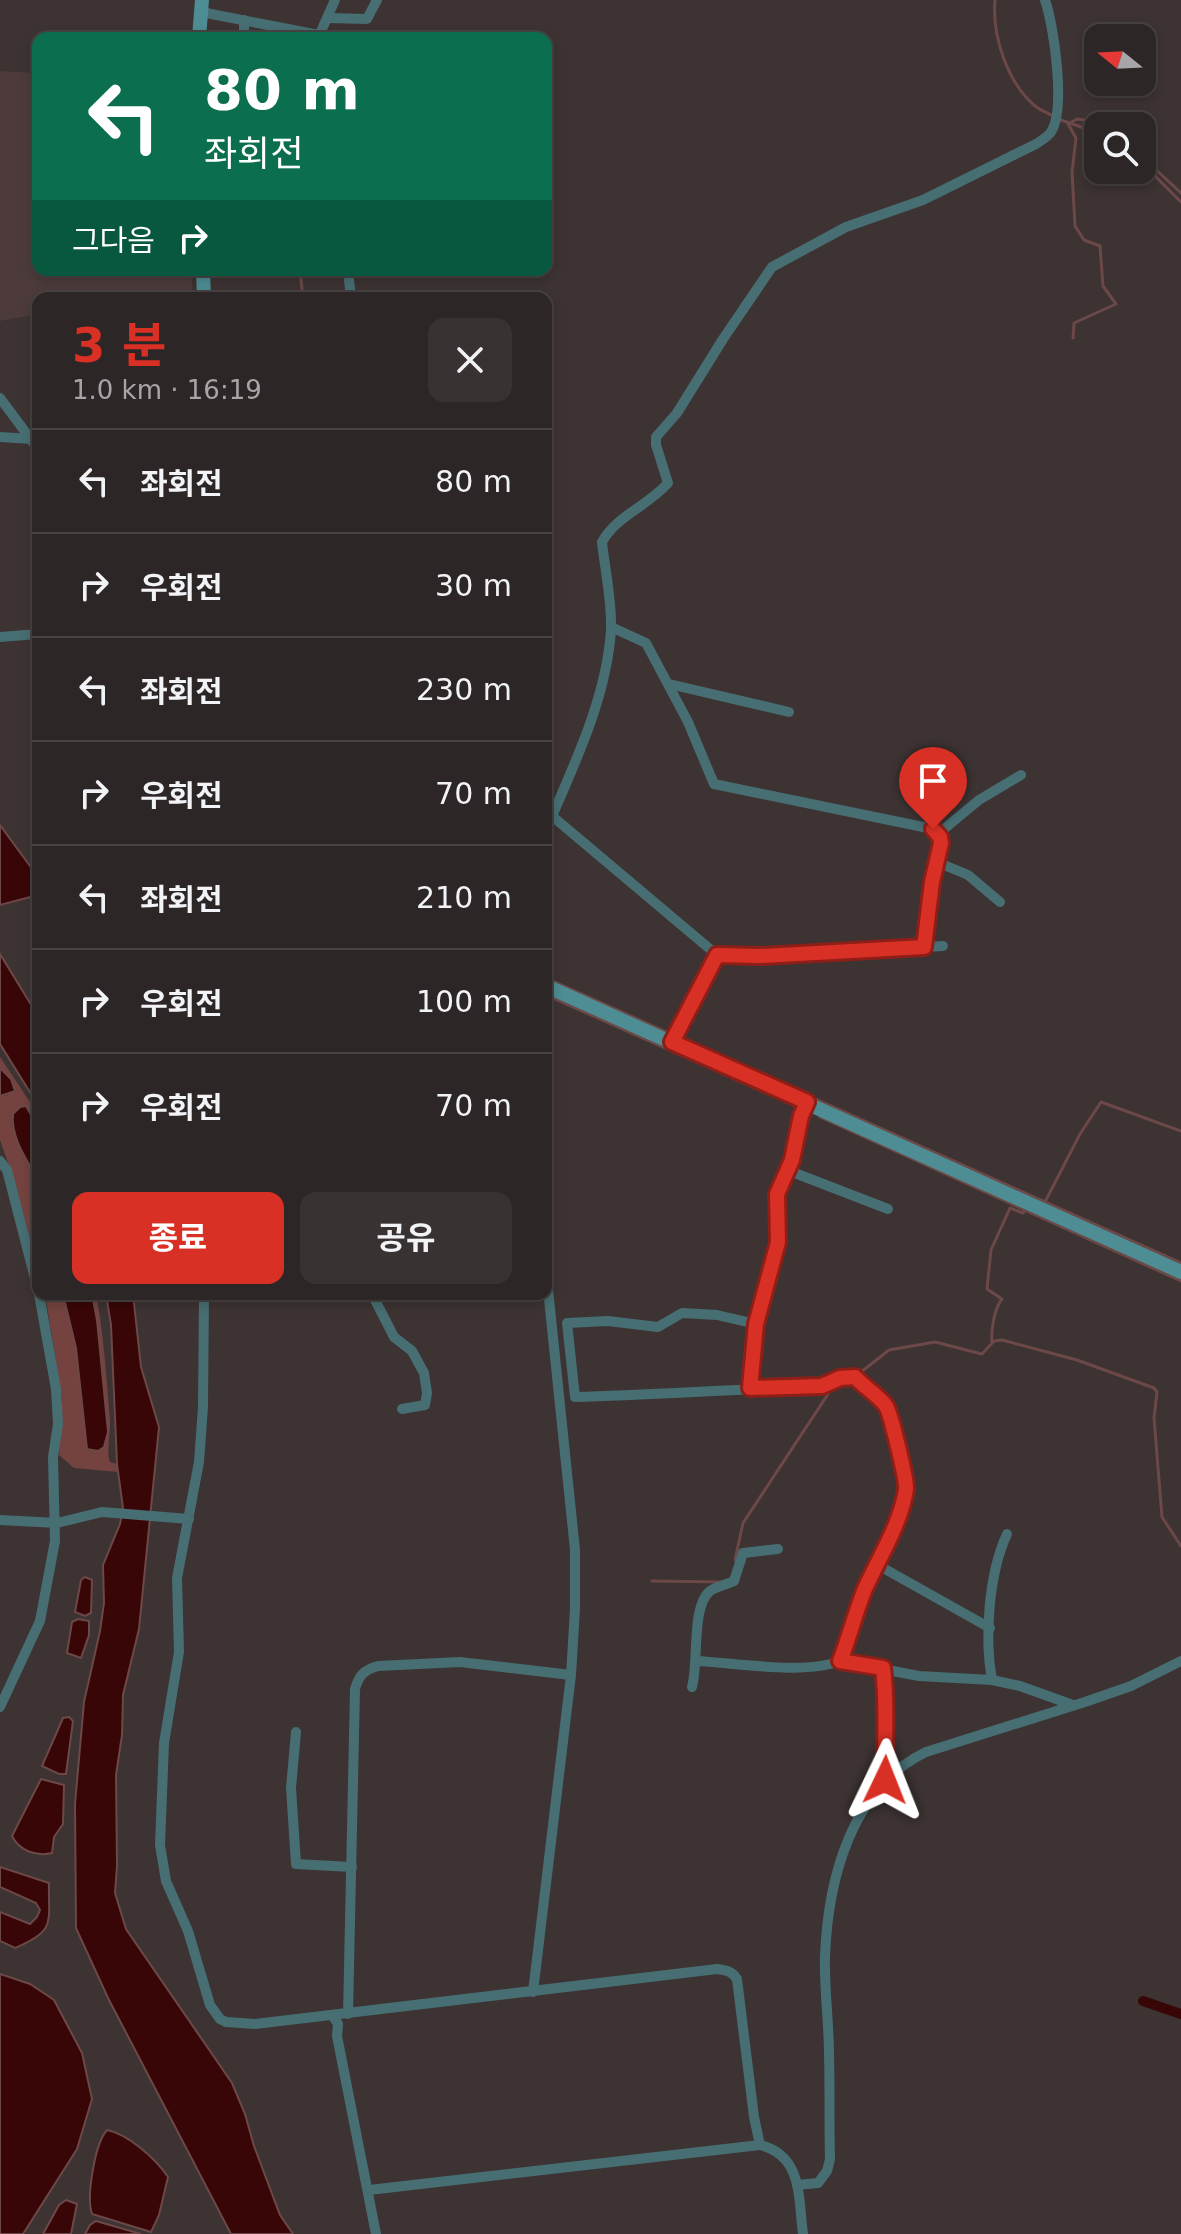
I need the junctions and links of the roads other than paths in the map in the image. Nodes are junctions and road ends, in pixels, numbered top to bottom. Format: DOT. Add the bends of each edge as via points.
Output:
graph roads {
  1 [pos="335,0"];
  2 [pos="377,0"];
  3 [pos="1045,0"];
  4 [pos="201,6"];
  5 [pos="328,18"];
  6 [pos="244,20"];
  7 [pos="199,32"];
  8 [pos="244,32"];
  9 [pos="300,32"];
  10 [pos="320,32"];
  11 [pos="349,280"];
  12 [pos="350,292"];
  13 [pos="0,398"];
  14 [pos="0,437"];
  15 [pos="32,440"];
  16 [pos="32,443"];
  17 [pos="611,627"];
  18 [pos="32,634"];
  19 [pos="0,637"];
  20 [pos="669,684"];
  21 [pos="789,712"];
  22 [pos="1021,775"];
  23 [pos="552,816"];
  24 [pos="938,834"];
  25 [pos="937,862"];
  26 [pos="1000,902"];
  27 [pos="943,946"];
  28 [pos="924,947"];
  29 [pos="717,955"];
  30 [pos="552,989"];
  31 [pos="672,1042"];
  32 [pos="807,1102"];
  33 [pos="0,1161"];
  34 [pos="787,1170"];
  35 [pos="888,1209"];
  36 [pos="32,1268"];
  37 [pos="1181,1272"];
  38 [pos="39,1300"];
  39 [pos="204,1300"];
  40 [pos="375,1300"];
  41 [pos="549,1300"];
  42 [pos="756,1324"];
  43 [pos="750,1388"];
  44 [pos="402,1409"];
  45 [pos="189,1519"];
  46 [pos="0,1520"];
  47 [pos="57,1523"];
  48 [pos="1007,1534"];
  49 [pos="778,1549"];
  50 [pos="876,1564"];
  51 [pos="990,1628"];
  52 [pos="697,1661"];
  53 [pos="840,1661"];
  54 [pos="1181,1661"];
  55 [pos="883,1668"];
  56 [pos="571,1675"];
  57 [pos="992,1680"];
  58 [pos="692,1687"];
  59 [pos="1073,1705"];
  60 [pos="0,1707"];
  61 [pos="296,1732"];
  62 [pos="885,1780"];
  63 [pos="352,1867"];
  64 [pos="533,1992"];
  65 [pos="348,2014"];
  66 [pos="333,2016"];
  67 [pos="760,2145"];
  68 [pos="797,2185"];
  69 [pos="369,2190"];
  70 [pos="376,2234"];
  71 [pos="803,2234"];
  1 -- 5 [label="street"];
  2 -- 5 [label="street" via="367,19"];
  3 -- 17 [label="street" via="1058,108 1050,133 923,200 846,227 772,267 656,437 668,483 656,497 617,521 602,542"];
  4 -- 6 [label="street"];
  4 -- 7 [label="street"];
  5 -- 10 [label="street"];
  6 -- 8 [label="street"];
  6 -- 9 [label="street"];
  11 -- 12 [label="street"];
  13 -- 15 [label="street"];
  14 -- 16 [label="street"];
  17 -- 20 [label="street" via="646,643"];
  17 -- 23 [label="street" via="601,686"];
  18 -- 19 [label="street"];
  20 -- 21 [label="street"];
  20 -- 24 [label="street" via="714,784 923,826"];
  22 -- 24 [label="street"];
  23 -- 29 [label="street"];
  24 -- 25 [label="street"];
  25 -- 26 [label="street" via="968,875"];
  25 -- 28 [label="street"];
  27 -- 28 [label="street"];
  28 -- 29 [label="street"];
  29 -- 31 [label="street"];
  30 -- 31 [label="street"];
  31 -- 32 [label="street"];
  32 -- 34 [label="street"];
  32 -- 37 [label="street"];
  33 -- 36 [label="street" via="7,1170"];
  34 -- 35 [label="street"];
  34 -- 42 [label="street" via="777,1194 778,1242"];
  38 -- 47 [label="street" via="56,1389"];
  39 -- 45 [label="street" via="203,1407"];
  40 -- 44 [label="street" via="394,1337 412,1351 424,1373 425,1405"];
  41 -- 56 [label="street" via="575,1550"];
  42 -- 43 [label="street"];
  42 -- 43 [label="street" via="682,1313 658,1327 567,1323 575,1397"];
  43 -- 50 [label="street" via="822,1386 849,1376 884,1403 906,1491"];
  45 -- 47 [label="street" via="119,1513"];
  45 -- 66 [label="street" via="177,1578 179,1652 161,1787 160,1845 166,1881 188,1931 210,2005 220,2019 235,2024"];
  46 -- 47 [label="street"];
  47 -- 60 [label="street" via="40,1621"];
  48 -- 51 [label="street" via="993,1580"];
  49 -- 52 [label="street" via="743,1553 734,1581 705,1597 699,1608"];
  50 -- 51 [label="street"];
  50 -- 53 [label="street"];
  51 -- 57 [label="street"];
  52 -- 53 [label="street" via="798,1667"];
  52 -- 58 [label="street"];
  53 -- 55 [label="street"];
  54 -- 59 [label="street" via="1131,1686"];
  55 -- 57 [label="street" via="919,1676"];
  55 -- 62 [label="street"];
  56 -- 63 [label="street" via="460,1662 365,1670 355,1689"];
  56 -- 64 [label="street"];
  57 -- 59 [label="street"];
  59 -- 62 [label="street" via="926,1752"];
  61 -- 63 [label="street" via="291,1788 296,1864"];
  62 -- 68 [label="street" via="854,1823 831,1905 825,1957 830,2159 818,2183"];
  63 -- 65 [label="street"];
  64 -- 65 [label="street"];
  64 -- 67 [label="street" via="717,1969 733,1973"];
  65 -- 66 [label="street"];
  66 -- 69 [label="street"];
  67 -- 68 [label="street" via="783,2155"];
  67 -- 69 [label="street"];
  68 -- 71 [label="street"];
  69 -- 70 [label="street"];
}
